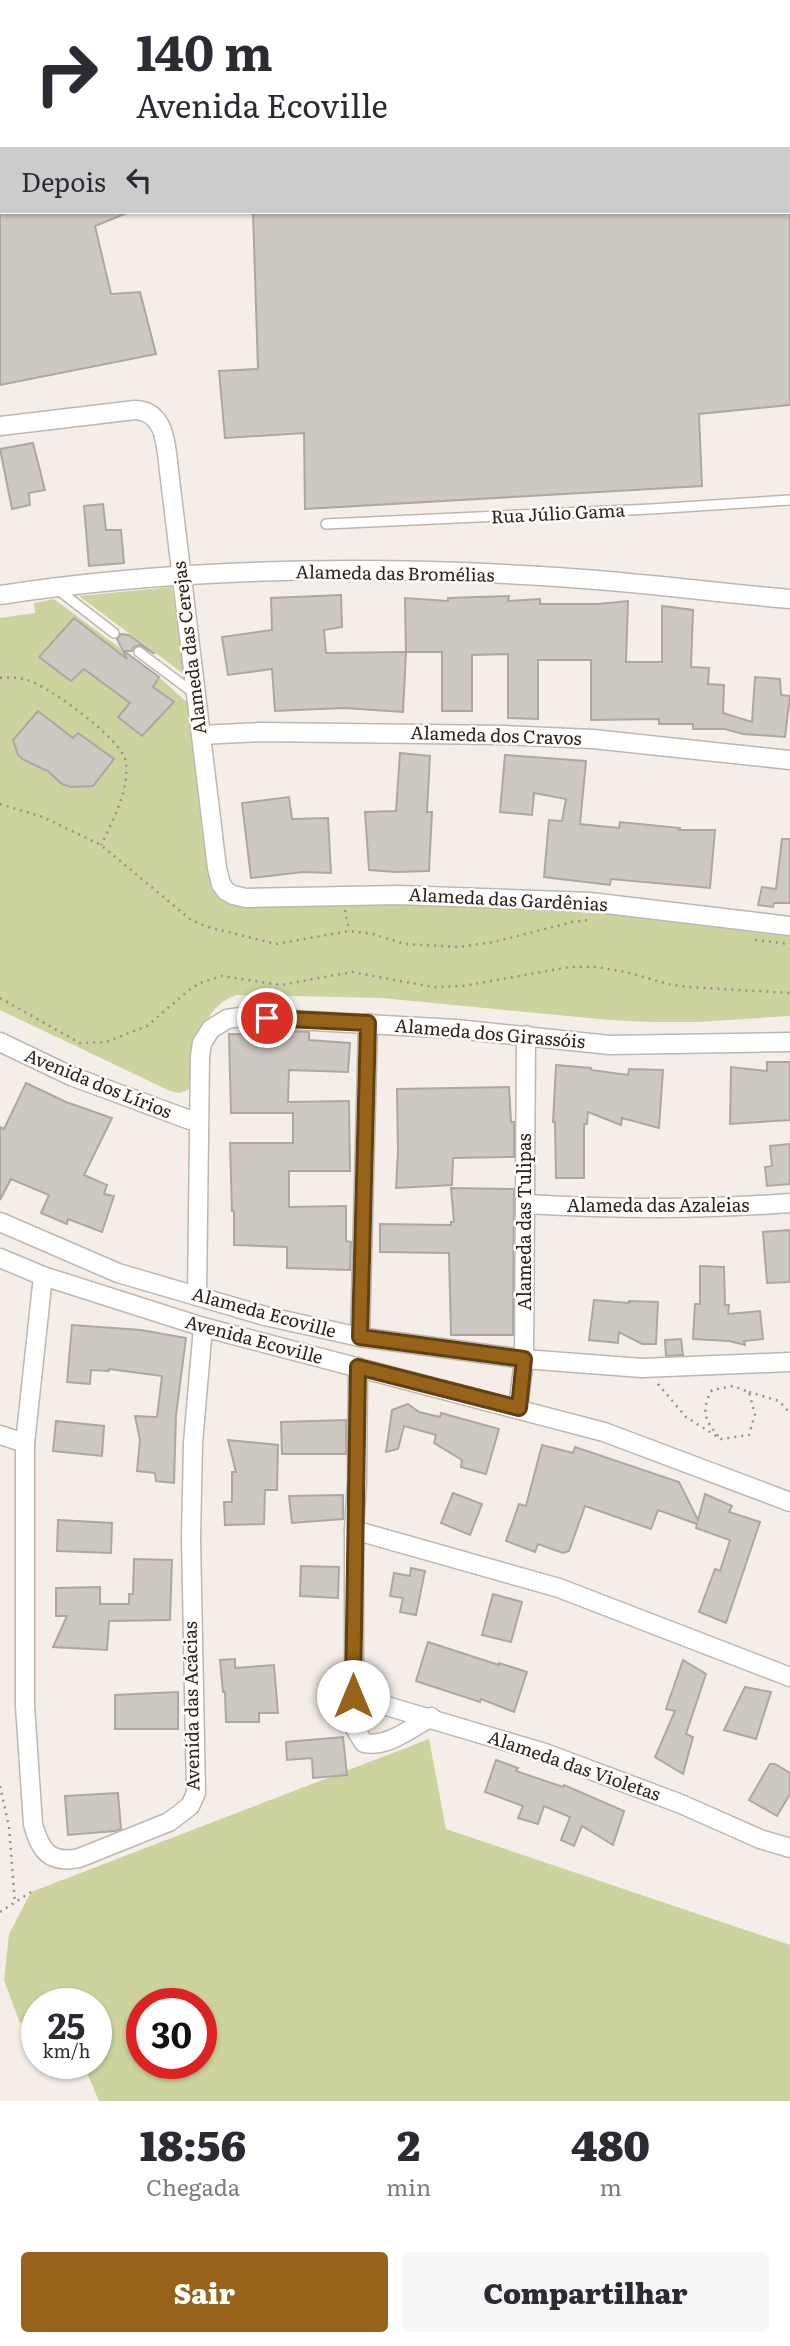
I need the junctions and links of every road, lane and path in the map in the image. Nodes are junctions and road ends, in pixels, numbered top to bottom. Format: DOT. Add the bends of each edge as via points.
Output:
graph roads {
  1 [pos="0,426"];
  2 [pos="790,500"];
  3 [pos="326,524"];
  4 [pos="182,576"];
  5 [pos="54,586"];
  6 [pos="0,595"];
  7 [pos="790,599"];
  8 [pos="114,633"];
  9 [pos="139,652"];
  10 [pos="0,678"];
  11 [pos="196,695"];
  12 [pos="201,735"];
  13 [pos="790,760"];
  14 [pos="0,804"];
  15 [pos="102,845"];
  16 [pos="226,891"];
  17 [pos="591,919"];
  18 [pos="790,926"];
  19 [pos="747,938"];
  20 [pos="790,944"];
  21 [pos="790,993"];
  22 [pos="0,998"];
  23 [pos="368,1023"];
  24 [pos="526,1035"];
  25 [pos="0,1042"];
  26 [pos="790,1042"];
  27 [pos="198,1123"];
  28 [pos="790,1203"];
  29 [pos="526,1204"];
  30 [pos="0,1222"];
  31 [pos="0,1258"];
  32 [pos="43,1276"];
  33 [pos="197,1296"];
  34 [pos="203,1327"];
  35 [pos="360,1337"];
  36 [pos="524,1359"];
  37 [pos="790,1362"];
  38 [pos="358,1367"];
  39 [pos="642,1368"];
  40 [pos="749,1392"];
  41 [pos="519,1408"];
  42 [pos="790,1413"];
  43 [pos="0,1436"];
  44 [pos="721,1439"];
  45 [pos="25,1443"];
  46 [pos="790,1502"];
  47 [pos="354,1530"];
  48 [pos="790,1677"];
  49 [pos="353,1696"];
  50 [pos="431,1717"];
  51 [pos="0,1786"];
  52 [pos="790,1848"];
  53 [pos="31,1892"];
  54 [pos="15,1905"];
  55 [pos="0,1912"];
  1 -- 4 [label="street, Alameda das Cerejas" via="145,411 154,415 165,442"];
  2 -- 3 [label="lane, Rua Júlio Gama"];
  4 -- 5 [label="street, Alameda das Bromélias"];
  4 -- 7 [label="street, Alameda das Bromélias" via="418,572 605,580"];
  4 -- 11 [label="street, Alameda das Cerejas"];
  5 -- 6 [label="street, Alameda das Bromélias"];
  5 -- 8 [label="lane"];
  9 -- 11 [label="lane"];
  10 -- 15 [label="path" via="27,680 47,688 121,750 126,760 125,778"];
  11 -- 12 [label="street, Alameda das Cerejas"];
  12 -- 13 [label="street, Alameda dos Cravos" via="504,735"];
  12 -- 16 [label="street, Alameda das Cerejas" via="217,868"];
  14 -- 15 [label="path" via="43,817"];
  15 -- 17 [label="path" via="191,920 276,944 349,931 405,943 459,947"];
  16 -- 18 [label="street, Alameda das Gardênias" via="246,898 398,895 590,902"];
  19 -- 20 [label="path"];
  21 -- 22 [label="path" via="687,987 596,967 443,987 352,972 281,985 222,976 189,990 147,1026 106,1042 80,1043"];
  23 -- 24 [label="street, Alameda dos Girassóis"];
  23 -- 27 [label="street, Alameda dos Girassóis" via="240,1017 218,1024 202,1042"];
  23 -- 35 [label="street"];
  24 -- 26 [label="street, Alameda dos Girassóis" via="610,1045"];
  24 -- 29 [label="street, Alameda das Tulipas"];
  25 -- 27 [label="street, Avenida dos Lírios" via="71,1076"];
  27 -- 33 [label="street, Alameda dos Girassóis"];
  28 -- 29 [label="street, Alameda das Azaleias" via="657,1209"];
  29 -- 36 [label="street, Alameda das Tulipas"];
  30 -- 33 [label="street, Alameda Ecoville" via="118,1273"];
  31 -- 32 [label="street, Avenida Ecoville"];
  32 -- 34 [label="street, Avenida Ecoville"];
  32 -- 45 [label="street, Avenida das Acácias"];
  33 -- 35 [label="street, Alameda Ecoville"];
  34 -- 38 [label="street, Avenida Ecoville"];
  34 -- 45 [label="street, Avenida das Acácias" via="191,1538 196,1793 190,1806 169,1822 66,1861 45,1852 33,1824 26,1706"];
  35 -- 36 [label="street, Alameda Ecoville"];
  36 -- 39 [label="street, Alameda Ecoville"];
  36 -- 41 [label="street, Alameda das Tulipas"];
  37 -- 39 [label="street, Alameda Ecoville"];
  38 -- 41 [label="street, Avenida Ecoville"];
  38 -- 47 [label="street"];
  39 -- 44 [label="path" via="686,1418"];
  40 -- 42 [label="path" via="779,1401"];
  40 -- 44 [label="path" via="755,1414 749,1436"];
  40 -- 44 [label="path" via="733,1386 712,1390 704,1404 708,1424"];
  41 -- 46 [label="street, Avenida Ecoville" via="604,1432"];
  43 -- 45 [label="street"];
  47 -- 48 [label="street" via="559,1588"];
  47 -- 49 [label="street"];
  49 -- 50 [label="street, Alameda das Violetas"];
  49 -- 50 [label="street" via="354,1727 364,1743 390,1740"];
  50 -- 52 [label="street, Alameda das Violetas" via="556,1757"];
  51 -- 54 [label="path" via="9,1827"];
  53 -- 54 [label="path"];
  54 -- 55 [label="path"];
}
